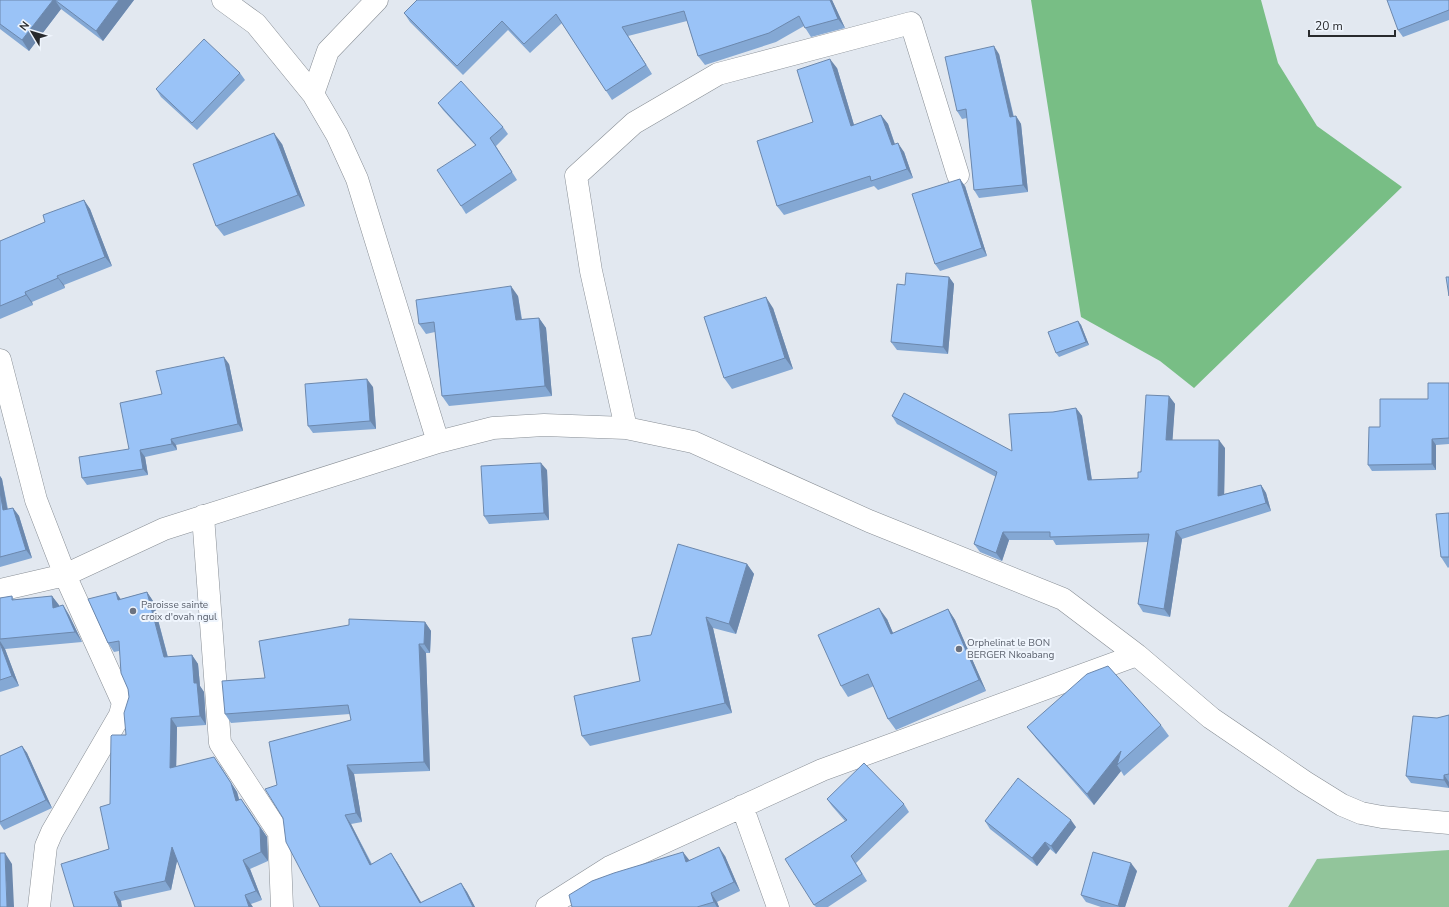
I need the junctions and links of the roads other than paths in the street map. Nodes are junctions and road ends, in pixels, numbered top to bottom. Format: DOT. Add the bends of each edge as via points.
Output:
graph roads {
  1 [pos="223,0"];
  2 [pos="377,0"];
  3 [pos="313,94"];
  4 [pos="958,175"];
  5 [pos="0,360"];
  6 [pos="626,428"];
  7 [pos="438,442"];
  8 [pos="203,516"];
  9 [pos="65,575"];
  10 [pos="0,590"];
  11 [pos="1137,655"];
  12 [pos="742,806"];
  13 [pos="1449,822"];
  14 [pos="39,907"];
  15 [pos="282,907"];
  16 [pos="547,907"];
  17 [pos="778,907"];
  1 -- 3 [label="street" via="256,24"];
  2 -- 3 [label="street" via="328,51"];
  3 -- 7 [label="street" via="337,135 357,179"];
  4 -- 6 [label="street" via="911,23 718,74 634,123 576,176 591,271"];
  5 -- 9 [label="street" via="36,500"];
  6 -- 7 [label="street" via="544,425 493,428"];
  6 -- 11 [label="street" via="693,442 868,521 1063,599"];
  7 -- 8 [label="street"];
  8 -- 9 [label="street" via="164,529"];
  8 -- 15 [label="street" via="220,743 279,833"];
  9 -- 10 [label="street"];
  9 -- 14 [label="street" via="122,703 120,715 46,846"];
  11 -- 12 [label="street" via="822,770"];
  11 -- 13 [label="street" via="1211,718 1342,805 1382,817"];
  12 -- 16 [label="street" via="610,867"];
  12 -- 17 [label="street"];
}
